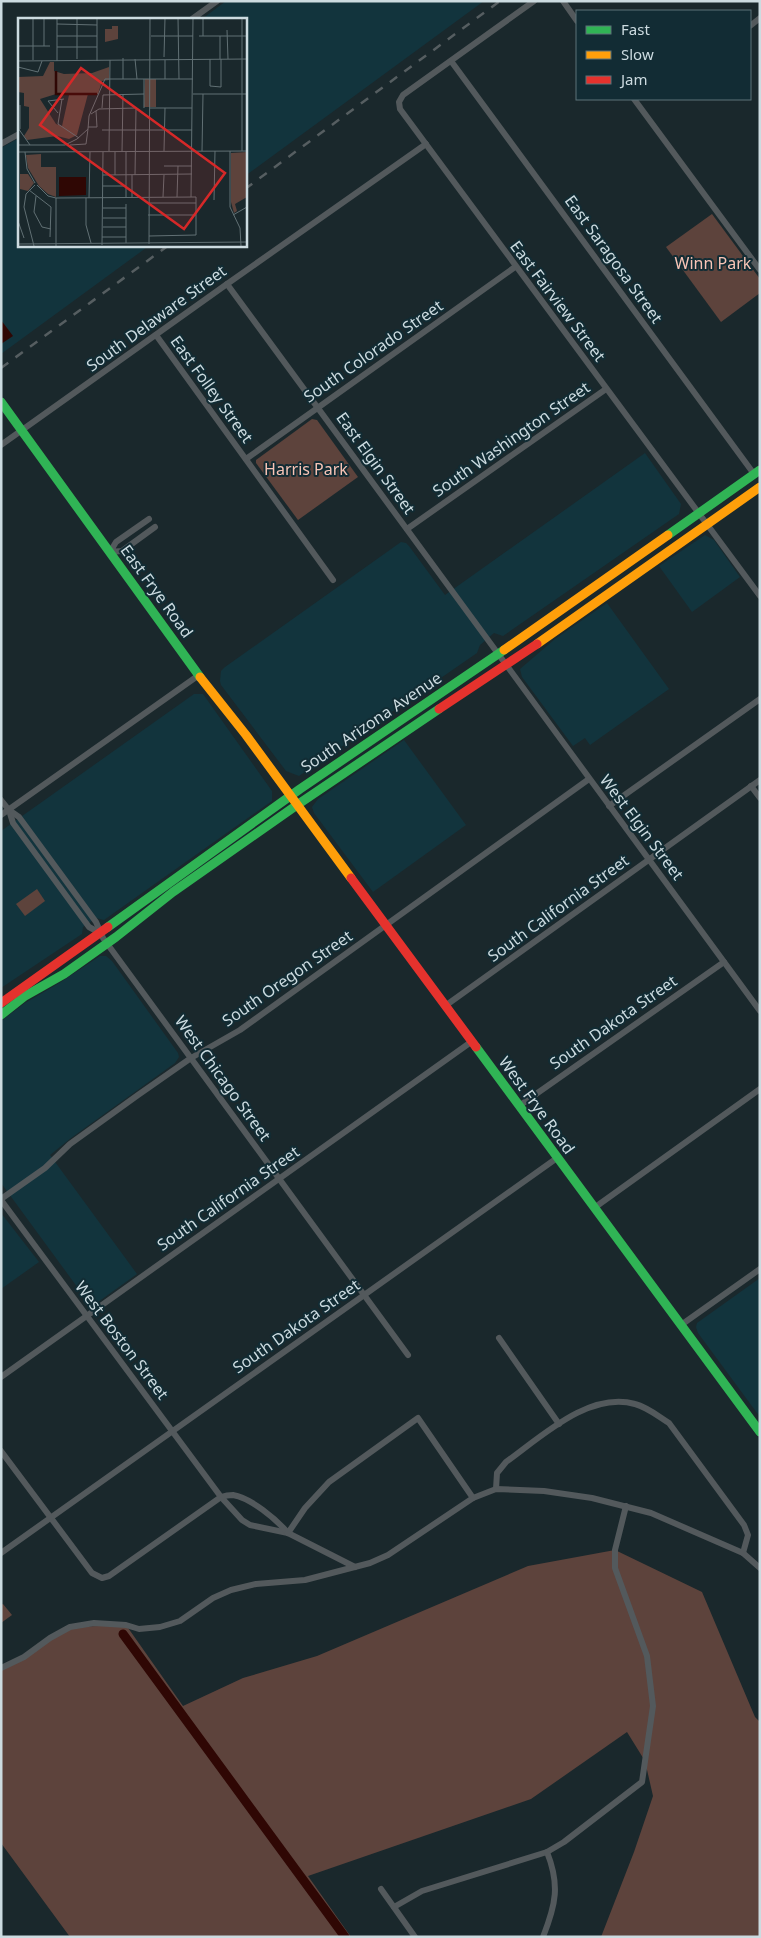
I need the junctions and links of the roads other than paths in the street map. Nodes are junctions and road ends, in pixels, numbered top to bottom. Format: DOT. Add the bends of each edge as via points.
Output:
graph roads {
  1 [pos="217,1"];
  2 [pos="534,1"];
  3 [pos="563,1"];
  4 [pos="193,18"];
  5 [pos="576,20"];
  6 [pos="451,61"];
  7 [pos="635,100"];
  8 [pos="18,135"];
  9 [pos="1,144"];
  10 [pos="426,144"];
  11 [pos="515,267"];
  12 [pos="760,270"];
  13 [pos="227,284"];
  14 [pos="156,336"];
  15 [pos="606,388"];
  16 [pos="1,402"];
  17 [pos="319,407"];
  18 [pos="22,431"];
  19 [pos="1,445"];
  20 [pos="246,459"];
  21 [pos="757,472"];
  22 [pos="760,487"];
  23 [pos="698,514"];
  24 [pos="149,519"];
  25 [pos="706,524"];
  26 [pos="155,527"];
  27 [pos="407,529"];
  28 [pos="110,552"];
  29 [pos="333,580"];
  30 [pos="760,596"];
  31 [pos="502,660"];
  32 [pos="200,675"];
  33 [pos="760,699"];
  34 [pos="351,754"];
  35 [pos="359,764"];
  36 [pos="325,772"];
  37 [pos="589,779"];
  38 [pos="760,780"];
  39 [pos="332,782"];
  40 [pos="751,786"];
  41 [pos="290,796"];
  42 [pos="760,798"];
  43 [pos="1,800"];
  44 [pos="297,806"];
  45 [pos="609,806"];
  46 [pos="9,810"];
  47 [pos="1,815"];
  48 [pos="240,832"];
  49 [pos="246,842"];
  50 [pos="648,859"];
  51 [pos="171,889"];
  52 [pos="126,915"];
  53 [pos="132,925"];
  54 [pos="386,926"];
  55 [pos="104,938"];
  56 [pos="724,962"];
  57 [pos="1,1003"];
  58 [pos="445,1006"];
  59 [pos="760,1011"];
  60 [pos="1,1015"];
  61 [pos="472,1042"];
  62 [pos="191,1058"];
  63 [pos="760,1089"];
  64 [pos="518,1106"];
  65 [pos="557,1158"];
  66 [pos="280,1179"];
  67 [pos="1,1199"];
  68 [pos="594,1208"];
  69 [pos="760,1269"];
  70 [pos="364,1295"];
  71 [pos="87,1316"];
  72 [pos="681,1325"];
  73 [pos="499,1338"];
  74 [pos="408,1355"];
  75 [pos="1,1376"];
  76 [pos="559,1424"];
  77 [pos="172,1431"];
  78 [pos="760,1432"];
  79 [pos="1,1451"];
  80 [pos="496,1488"];
  81 [pos="221,1497"];
  82 [pos="473,1498"];
  83 [pos="626,1506"];
  84 [pos="51,1518"];
  85 [pos="288,1532"];
  86 [pos="1,1553"];
  87 [pos="743,1553"];
  88 [pos="355,1567"];
  89 [pos="760,1568"];
  90 [pos="1,1668"];
  91 [pos="547,1852"];
  92 [pos="381,1889"];
  93 [pos="394,1908"];
  94 [pos="415,1937"];
  95 [pos="543,1937"];
  1 -- 4 [label="street"];
  2 -- 6 [label="street"];
  3 -- 5 [label="street"];
  6 -- 10 [label="street, East Fairview Street" via="399,102 400,110"];
  6 -- 21 [label="street, East Saragosa Street"];
  7 -- 12 [label="street"];
  8 -- 9 [label="street"];
  10 -- 11 [label="street, East Fairview Street"];
  10 -- 13 [label="street, South Delaware Street"];
  11 -- 15 [label="street, East Fairview Street"];
  11 -- 17 [label="street, South Colorado Street"];
  13 -- 14 [label="street, South Delaware Street"];
  13 -- 17 [label="street, East Elgin Street"];
  14 -- 18 [label="street, South Delaware Street"];
  14 -- 20 [label="street, East Folley Street"];
  15 -- 23 [label="street, East Fairview Street"];
  15 -- 27 [label="street, South Washington Street"];
  16 -- 18 [label="main road, East Frye Road"];
  17 -- 20 [label="street, South Colorado Street"];
  17 -- 27 [label="street, East Elgin Street"];
  18 -- 19 [label="street, South Delaware Street"];
  18 -- 28 [label="main road, East Frye Road"];
  20 -- 29 [label="street, East Folley Street"];
  21 -- 23 [label="main road, South Arizona Avenue"];
  22 -- 25 [label="main road, South Arizona Avenue"];
  23 -- 25 [label="street, East Fairview Street"];
  23 -- 31 [label="main road, South Arizona Avenue"];
  24 -- 28 [label="street" via="116,542"];
  25 -- 30 [label="street, East Fairview Street"];
  25 -- 31 [label="main road, South Arizona Avenue"];
  26 -- 28 [label="street" via="122,551"];
  27 -- 31 [label="street, East Elgin Street"];
  28 -- 32 [label="main road, East Frye Road"];
  31 -- 34 [label="main road, South Arizona Avenue"];
  31 -- 35 [label="main road, South Arizona Avenue"];
  31 -- 37 [label="street, West Elgin Street"];
  32 -- 41 [label="main road, East Frye Road"];
  32 -- 46 [label="street"];
  33 -- 45 [label="street"];
  34 -- 35 [label="main road"];
  34 -- 36 [label="main road, South Arizona Avenue"];
  35 -- 39 [label="main road, South Arizona Avenue"];
  36 -- 39 [label="main road"];
  36 -- 41 [label="main road, South Arizona Avenue"];
  37 -- 45 [label="street, West Elgin Street"];
  37 -- 54 [label="street, South Oregon Street"];
  38 -- 40 [label="street, South California Street"];
  39 -- 44 [label="main road, South Arizona Avenue"];
  40 -- 42 [label="street"];
  40 -- 50 [label="street, South California Street"];
  41 -- 44 [label="main road, West Frye Road"];
  41 -- 48 [label="main road, South Arizona Avenue"];
  43 -- 46 [label="street, West Chicago Street"];
  44 -- 49 [label="main road, South Arizona Avenue"];
  44 -- 54 [label="main road, West Frye Road"];
  45 -- 50 [label="street, West Elgin Street"];
  46 -- 47 [label="street"];
  46 -- 55 [label="street, West Chicago Street" via="20,818 96,922"];
  48 -- 49 [label="main road"];
  48 -- 51 [label="main road, South Arizona Avenue"];
  49 -- 51 [label="main road, South Arizona Avenue"];
  50 -- 56 [label="street, West Elgin Street"];
  50 -- 58 [label="street, South California Street"];
  51 -- 52 [label="main road, South Arizona Avenue"];
  51 -- 53 [label="main road, South Arizona Avenue"];
  52 -- 53 [label="main road"];
  52 -- 55 [label="main road, South Arizona Avenue"];
  53 -- 55 [label="main road, South Arizona Avenue"];
  54 -- 58 [label="main road, West Frye Road"];
  54 -- 62 [label="street, South Oregon Street" via="240,1030"];
  55 -- 57 [label="main road, South Arizona Avenue"];
  55 -- 60 [label="main road, South Arizona Avenue" via="64,974 25,996"];
  55 -- 62 [label="street, West Chicago Street"];
  56 -- 59 [label="street, West Elgin Street"];
  56 -- 64 [label="street, South Dakota Street"];
  58 -- 61 [label="main road, West Frye Road"];
  61 -- 64 [label="main road, West Frye Road"];
  61 -- 66 [label="street, South California Street"];
  62 -- 66 [label="street, West Chicago Street"];
  62 -- 67 [label="street, South Oregon Street" via="85,1133"];
  63 -- 68 [label="street"];
  64 -- 65 [label="main road, West Frye Road"];
  65 -- 68 [label="main road, West Frye Road"];
  65 -- 70 [label="street, South Dakota Street"];
  66 -- 70 [label="street, West Chicago Street"];
  66 -- 71 [label="street, South California Street"];
  67 -- 71 [label="street, West Boston Street"];
  68 -- 72 [label="main road, West Frye Road"];
  69 -- 72 [label="street"];
  70 -- 74 [label="street, West Chicago Street"];
  70 -- 77 [label="street, South Dakota Street"];
  71 -- 75 [label="street, South California Street"];
  71 -- 77 [label="street, West Boston Street"];
  72 -- 78 [label="main road, West Frye Road"];
  73 -- 76 [label="street"];
  76 -- 80 [label="street" via="506,1462 497,1473"];
  76 -- 87 [label="street" via="578,1412 607,1402 635,1404 652,1411 669,1423 744,1525 748,1535"];
  77 -- 81 [label="street, West Boston Street"];
  77 -- 84 [label="street, South Dakota Street"];
  79 -- 84 [label="street"];
  80 -- 82 [label="street"];
  80 -- 83 [label="street" via="544,1491"];
  81 -- 84 [label="street" via="102,1578 92,1573"];
  81 -- 85 [label="street, West Boston Street" via="250,1525"];
  81 -- 85 [label="street, West Boston Street" via="233,1495 250,1502 276,1519"];
  82 -- 85 [label="street" via="418,1418 329,1482 304,1508"];
  82 -- 88 [label="street" via="388,1555"];
  83 -- 87 [label="street" via="651,1513"];
  83 -- 91 [label="street" via="615,1550 615,1568 647,1656 653,1706 642,1782"];
  84 -- 86 [label="street, South Dakota Street"];
  85 -- 88 [label="street, West Boston Street"];
  87 -- 89 [label="street"];
  88 -- 90 [label="street" via="305,1580 256,1584 232,1590 213,1598 180,1621 160,1626 139,1629 94,1623 70,1627"];
  91 -- 93 [label="street" via="422,1891"];
  91 -- 95 [label="street" via="556,1884"];
  92 -- 93 [label="street"];
  93 -- 94 [label="street"];
}
